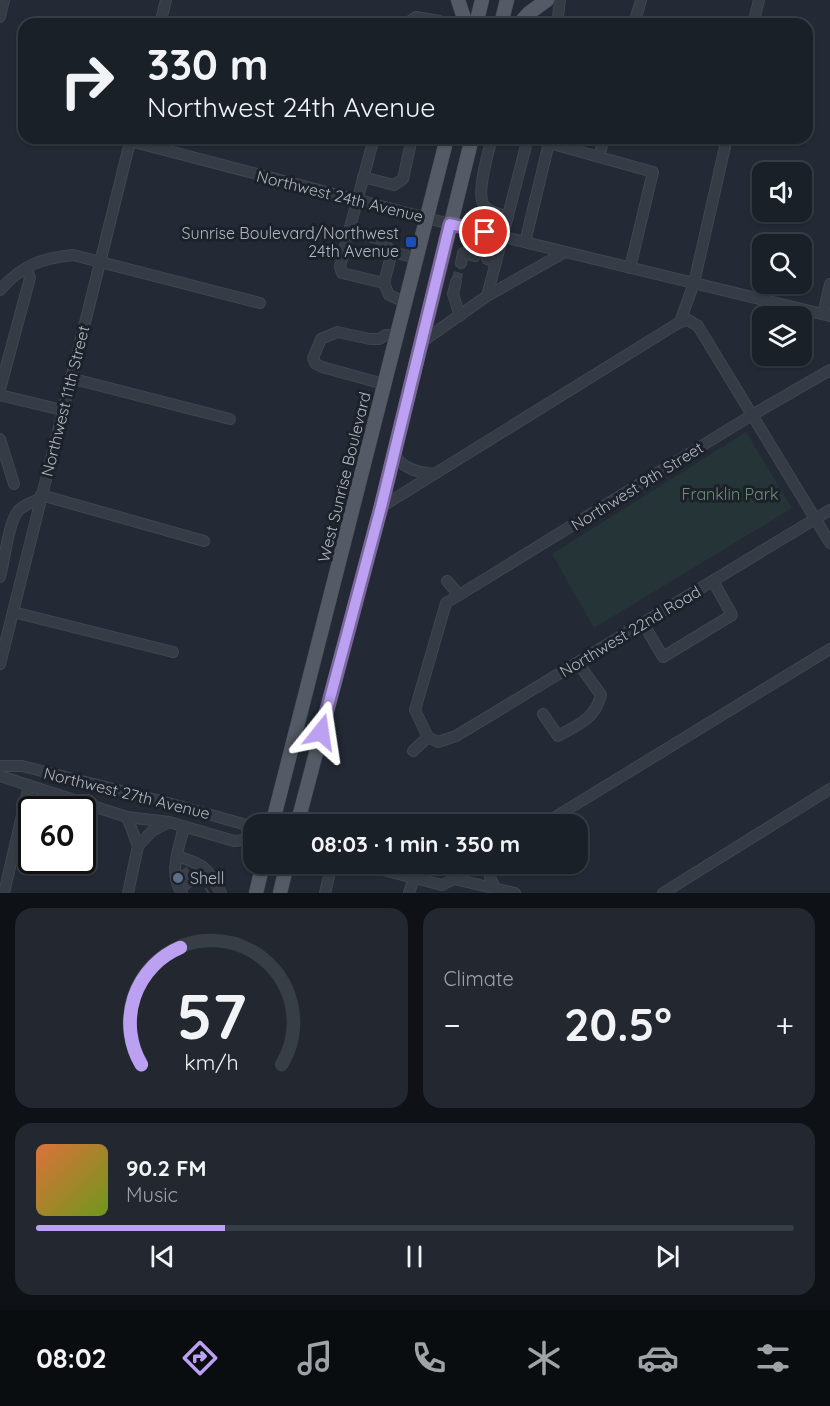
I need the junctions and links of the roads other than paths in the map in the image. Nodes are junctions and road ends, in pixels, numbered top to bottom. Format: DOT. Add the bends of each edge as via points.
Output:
graph roads {
  1 [pos="4,0"];
  2 [pos="166,0"];
  3 [pos="458,0"];
  4 [pos="482,0"];
  5 [pos="507,0"];
  6 [pos="547,0"];
  7 [pos="560,0"];
  8 [pos="640,0"];
  9 [pos="759,0"];
  10 [pos="0,17"];
  11 [pos="162,18"];
  12 [pos="464,18"];
  13 [pos="478,18"];
  14 [pos="502,18"];
  15 [pos="525,18"];
  16 [pos="558,18"];
  17 [pos="636,18"];
  18 [pos="754,18"];
  19 [pos="130,144"];
  20 [pos="146,144"];
  21 [pos="372,144"];
  22 [pos="411,144"];
  23 [pos="446,144"];
  24 [pos="470,144"];
  25 [pos="490,144"];
  26 [pos="526,144"];
  27 [pos="549,144"];
  28 [pos="553,144"];
  29 [pos="602,144"];
  30 [pos="726,144"];
  31 [pos="599,157"];
  32 [pos="363,177"];
  33 [pos="357,200"];
  34 [pos="508,217"];
  35 [pos="427,218"];
  36 [pos="450,224"];
  37 [pos="349,231"];
  38 [pos="503,236"];
  39 [pos="525,242"];
  40 [pos="392,252"];
  41 [pos="565,252"];
  42 [pos="475,256"];
  43 [pos="417,258"];
  44 [pos="100,262"];
  45 [pos="460,263"];
  46 [pos="26,268"];
  47 [pos="630,268"];
  48 [pos="456,282"];
  49 [pos="384,283"];
  50 [pos="830,284"];
  51 [pos="692,288"];
  52 [pos="0,290"];
  53 [pos="487,296"];
  54 [pos="405,302"];
  55 [pos="260,303"];
  56 [pos="826,315"];
  57 [pos="460,316"];
  58 [pos="690,323"];
  59 [pos="397,335"];
  60 [pos="423,341"];
  61 [pos="830,370"];
  62 [pos="70,378"];
  63 [pos="384,384"];
  64 [pos="0,389"];
  65 [pos="0,395"];
  66 [pos="62,410"];
  67 [pos="752,415"];
  68 [pos="230,419"];
  69 [pos="0,439"];
  70 [pos="394,454"];
  71 [pos="434,474"];
  72 [pos="14,484"];
  73 [pos="41,497"];
  74 [pos="381,507"];
  75 [pos="830,510"];
  76 [pos="815,519"];
  77 [pos="204,542"];
  78 [pos="830,543"];
  79 [pos="0,578"];
  80 [pos="447,581"];
  81 [pos="713,581"];
  82 [pos="459,596"];
  83 [pos="13,612"];
  84 [pos="643,623"];
  85 [pos="830,649"];
  86 [pos="173,652"];
  87 [pos="1,658"];
  88 [pos="578,663"];
  89 [pos="543,714"];
  90 [pos="428,737"];
  91 [pos="413,751"];
  92 [pos="0,766"];
  93 [pos="0,776"];
  94 [pos="29,785"];
  95 [pos="830,789"];
  96 [pos="275,814"];
  97 [pos="300,814"];
  98 [pos="560,814"];
  99 [pos="128,817"];
  100 [pos="169,822"];
  101 [pos="243,824"];
  102 [pos="184,826"];
  103 [pos="243,840"];
  104 [pos="138,846"];
  105 [pos="177,856"];
  106 [pos="261,874"];
  107 [pos="285,874"];
  108 [pos="331,874"];
  109 [pos="398,874"];
  110 [pos="460,874"];
  111 [pos="490,874"];
  112 [pos="414,878"];
  113 [pos="454,879"];
  114 [pos="180,885"];
  115 [pos="495,888"];
  116 [pos="445,889"];
  117 [pos="215,890"];
  118 [pos="4,893"];
  119 [pos="128,893"];
  120 [pos="256,893"];
  121 [pos="280,893"];
  122 [pos="326,893"];
  123 [pos="409,893"];
  124 [pos="515,893"];
  125 [pos="663,893"];
  1 -- 10 [label="street"];
  2 -- 11 [label="street"];
  3 -- 12 [label="main road"];
  4 -- 13 [label="main road"];
  5 -- 14 [label="main road"];
  6 -- 15 [label="main road"];
  7 -- 16 [label="street"];
  8 -- 17 [label="street"];
  9 -- 18 [label="street"];
  19 -- 44 [label="street, Northwest 11th Street"];
  20 -- 33 [label="street, Northwest 24th Avenue"];
  21 -- 32 [label="street"];
  22 -- 32 [label="street" via="403,179 394,185"];
  23 -- 35 [label="main road, West Sunrise Boulevard"];
  24 -- 36 [label="main road"];
  25 -- 34 [label="street" via="485,166 484,205"];
  26 -- 34 [label="street"];
  27 -- 39 [label="street"];
  28 -- 31 [label="street"];
  29 -- 31 [label="street"];
  30 -- 51 [label="street"];
  31 -- 47 [label="street" via="653,172"];
  32 -- 33 [label="street"];
  33 -- 35 [label="street, Northwest 24th Avenue"];
  33 -- 37 [label="street"];
  34 -- 38 [label="street"];
  35 -- 36 [label="street, Northwest 24th Avenue"];
  35 -- 43 [label="main road, West Sunrise Boulevard"];
  36 -- 38 [label="street, Northwest 24th Avenue"];
  36 -- 60 [label="main road"];
  37 -- 40 [label="street" via="380,239"];
  37 -- 49 [label="street" via="342,273"];
  38 -- 39 [label="street, Northwest 24th Avenue"];
  38 -- 53 [label="street" via="492,260"];
  39 -- 41 [label="street, Northwest 24th Avenue"];
  40 -- 43 [label="street"];
  40 -- 49 [label="street"];
  41 -- 47 [label="street, Northwest 24th Avenue"];
  41 -- 53 [label="street"];
  42 -- 45 [label="street" via="463,253"];
  43 -- 54 [label="main road, West Sunrise Boulevard"];
  44 -- 46 [label="street" via="72,255 51,257"];
  44 -- 55 [label="street"];
  44 -- 62 [label="street, Northwest 11th Street"];
  46 -- 52 [label="street"];
  46 -- 64 [label="street" via="30,278"];
  47 -- 51 [label="street, Northwest 24th Avenue"];
  48 -- 57 [label="street" via="453,294"];
  49 -- 54 [label="street" via="388,295"];
  50 -- 56 [label="street"];
  51 -- 56 [label="street, Northwest 24th Avenue"];
  51 -- 58 [label="street"];
  51 -- 58 [label="street"];
  53 -- 57 [label="street"];
  54 -- 59 [label="main road, West Sunrise Boulevard"];
  57 -- 60 [label="street"];
  58 -- 67 [label="street"];
  58 -- 71 [label="street"];
  59 -- 63 [label="main road, West Sunrise Boulevard"];
  59 -- 63 [label="street" via="370,339 337,332 321,339 313,358 322,367"];
  60 -- 70 [label="main road"];
  61 -- 67 [label="street, Northwest 9th Street"];
  62 -- 66 [label="street, Northwest 11th Street"];
  62 -- 68 [label="street"];
  63 -- 96 [label="main road, West Sunrise Boulevard"];
  65 -- 66 [label="street"];
  66 -- 73 [label="street, Northwest 11th Street"];
  67 -- 76 [label="street"];
  67 -- 82 [label="street, Northwest 9th Street"];
  69 -- 72 [label="street"];
  70 -- 71 [label="street" via="399,463"];
  70 -- 74 [label="main road"];
  71 -- 74 [label="street"];
  73 -- 77 [label="street"];
  73 -- 79 [label="street" via="19,510 13,519"];
  73 -- 83 [label="street, Northwest 11th Street"];
  74 -- 97 [label="main road"];
  75 -- 76 [label="street, Northwest 22nd Road"];
  76 -- 78 [label="street"];
  76 -- 81 [label="street, Northwest 22nd Road"];
  80 -- 82 [label="street"];
  81 -- 84 [label="street, Northwest 22nd Road"];
  81 -- 84 [label="street" via="732,615 663,657"];
  82 -- 90 [label="street, Northwest 9th Street" via="446,603 415,710"];
  83 -- 86 [label="street"];
  83 -- 87 [label="street, Northwest 11th Street"];
  84 -- 88 [label="street, Northwest 22nd Road"];
  85 -- 98 [label="street"];
  88 -- 89 [label="street" via="602,695 598,709 558,735"];
  88 -- 90 [label="street, Northwest 22nd Road" via="456,736 438,742"];
  90 -- 91 [label="street"];
  92 -- 101 [label="street, Northwest 27th Avenue" via="22,766"];
  93 -- 94 [label="street, Northwest 27th Avenue"];
  94 -- 99 [label="street, Northwest 27th Avenue"];
  94 -- 118 [label="street"];
  95 -- 125 [label="street"];
  99 -- 100 [label="street, Northwest 27th Avenue"];
  99 -- 104 [label="street"];
  100 -- 102 [label="street, Northwest 27th Avenue"];
  100 -- 104 [label="street"];
  102 -- 103 [label="street, Northwest 27th Avenue"];
  102 -- 105 [label="street"];
  104 -- 119 [label="street"];
  105 -- 114 [label="street" via="174,872"];
  105 -- 117 [label="street" via="201,870"];
  106 -- 120 [label="main road"];
  107 -- 121 [label="main road"];
  108 -- 122 [label="street"];
  109 -- 112 [label="street"];
  110 -- 113 [label="street"];
  111 -- 115 [label="street"];
  112 -- 116 [label="street"];
  112 -- 123 [label="street"];
  113 -- 115 [label="street"];
  113 -- 116 [label="street"];
  115 -- 124 [label="street"];
}
